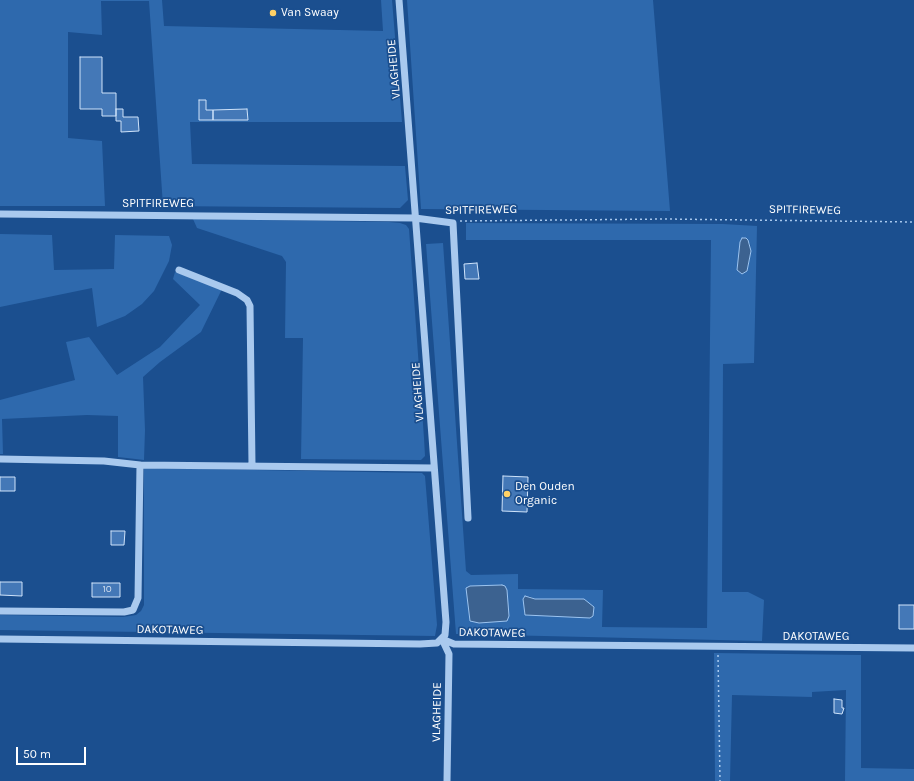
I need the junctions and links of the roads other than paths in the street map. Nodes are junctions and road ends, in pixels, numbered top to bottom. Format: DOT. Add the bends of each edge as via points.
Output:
graph roads {
  1 [pos="400,0"];
  2 [pos="0,214"];
  3 [pos="415,218"];
  4 [pos="179,270"];
  5 [pos="0,460"];
  6 [pos="252,464"];
  7 [pos="140,465"];
  8 [pos="434,468"];
  9 [pos="468,518"];
  10 [pos="0,611"];
  11 [pos="0,639"];
  12 [pos="442,639"];
  13 [pos="914,648"];
  14 [pos="447,781"];
  1 -- 3 [label="street, VLAGHEIDE"];
  2 -- 3 [label="street, SPITFIREWEG"];
  3 -- 8 [label="street, VLAGHEIDE"];
  3 -- 9 [label="street, SPITFIREWEG" via="453,223"];
  4 -- 6 [label="street" via="237,293 247,300 250,306"];
  5 -- 7 [label="street" via="104,461"];
  6 -- 7 [label="street"];
  6 -- 8 [label="street"];
  7 -- 10 [label="street" via="138,598 133,610"];
  8 -- 12 [label="street, VLAGHEIDE" via="446,630"];
  11 -- 12 [label="street, DAKOTAWEG" via="434,644"];
  12 -- 13 [label="street, DAKOTAWEG" via="454,644"];
  12 -- 14 [label="street, VLAGHEIDE" via="449,654"];
}
